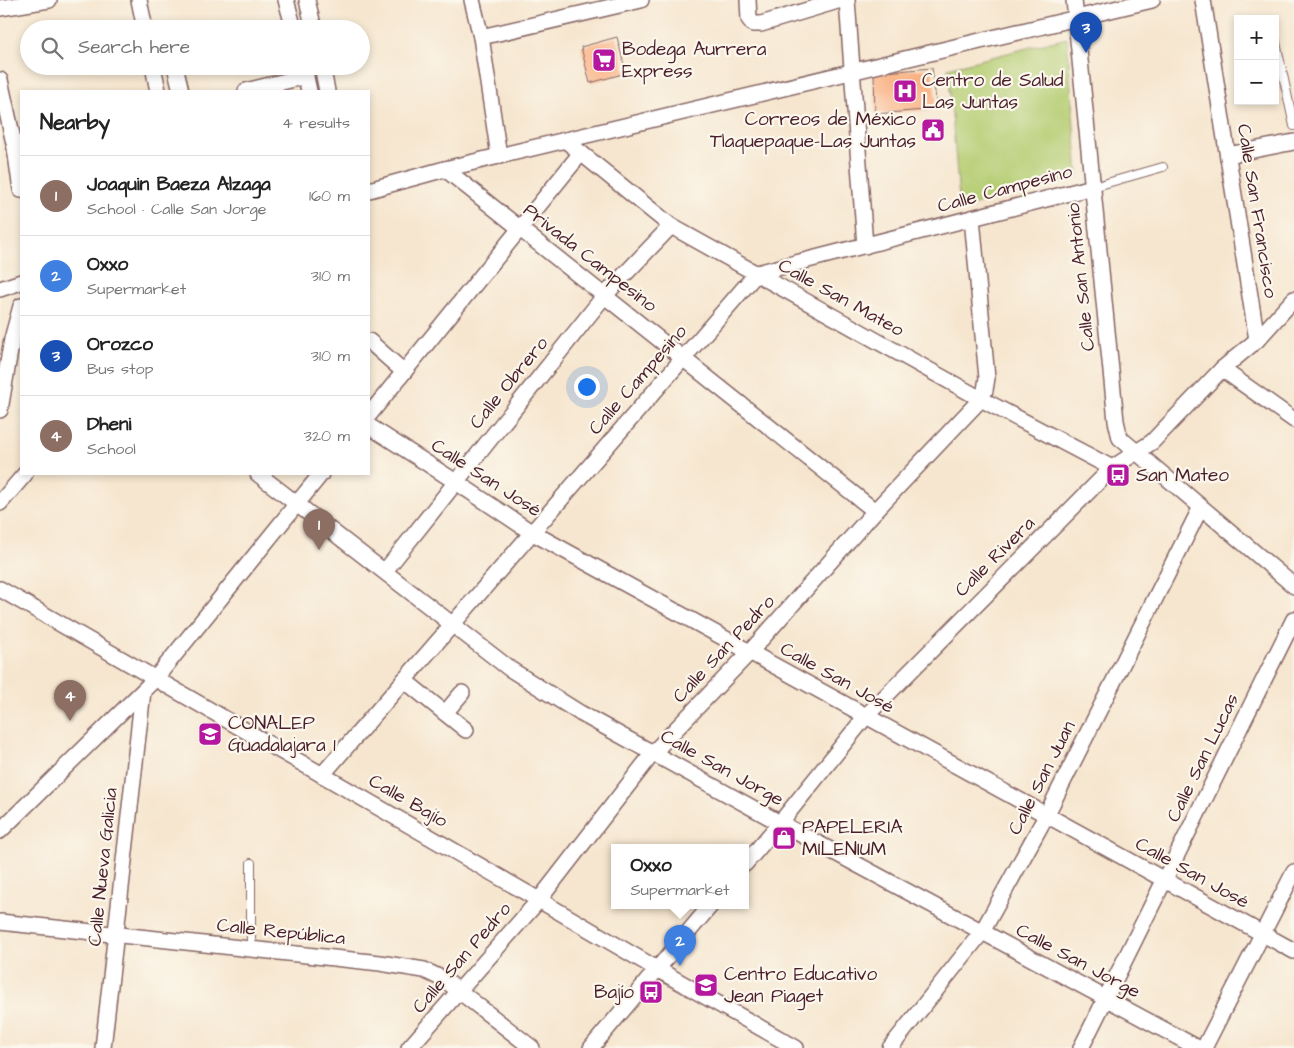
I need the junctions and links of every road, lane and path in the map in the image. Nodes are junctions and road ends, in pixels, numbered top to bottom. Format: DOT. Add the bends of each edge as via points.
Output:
graph roads {
  1 [pos="49,0"];
  2 [pos="139,0"];
  3 [pos="286,0"];
  4 [pos="307,0"];
  5 [pos="472,0"];
  6 [pos="748,0"];
  7 [pos="840,0"];
  8 [pos="847,0"];
  9 [pos="1074,0"];
  10 [pos="1152,0"];
  11 [pos="1203,0"];
  12 [pos="634,1"];
  13 [pos="0,8"];
  14 [pos="1075,18"];
  15 [pos="143,20"];
  16 [pos="292,20"];
  17 [pos="312,20"];
  18 [pos="481,37"];
  19 [pos="1279,57"];
  20 [pos="852,72"];
  21 [pos="155,75"];
  22 [pos="177,75"];
  23 [pos="293,75"];
  24 [pos="306,75"];
  25 [pos="324,75"];
  26 [pos="0,80"];
  27 [pos="158,90"];
  28 [pos="181,90"];
  29 [pos="249,90"];
  30 [pos="309,90"];
  31 [pos="327,90"];
  32 [pos="1294,126"];
  33 [pos="565,140"];
  34 [pos="1294,142"];
  35 [pos="18,147"];
  36 [pos="581,153"];
  37 [pos="1228,155"];
  38 [pos="499,156"];
  39 [pos="1163,167"];
  40 [pos="445,169"];
  41 [pos="20,176"];
  42 [pos="1093,187"];
  43 [pos="370,190"];
  44 [pos="972,218"];
  45 [pos="671,226"];
  46 [pos="520,228"];
  47 [pos="864,246"];
  48 [pos="757,273"];
  49 [pos="20,282"];
  50 [pos="0,289"];
  51 [pos="604,295"];
  52 [pos="1291,307"];
  53 [pos="20,310"];
  54 [pos="1257,340"];
  55 [pos="370,342"];
  56 [pos="684,358"];
  57 [pos="1222,369"];
  58 [pos="404,372"];
  59 [pos="981,399"];
  60 [pos="0,410"];
  61 [pos="370,414"];
  62 [pos="1294,420"];
  63 [pos="370,427"];
  64 [pos="1136,452"];
  65 [pos="1112,468"];
  66 [pos="24,475"];
  67 [pos="259,475"];
  68 [pos="320,475"];
  69 [pos="456,482"];
  70 [pos="0,503"];
  71 [pos="297,503"];
  72 [pos="1201,507"];
  73 [pos="875,511"];
  74 [pos="531,532"];
  75 [pos="385,571"];
  76 [pos="1294,586"];
  77 [pos="0,589"];
  78 [pos="1294,619"];
  79 [pos="452,623"];
  80 [pos="750,652"];
  81 [pos="155,679"];
  82 [pos="404,680"];
  83 [pos="143,691"];
  84 [pos="462,693"];
  85 [pos="445,713"];
  86 [pos="866,716"];
  87 [pos="466,730"];
  88 [pos="653,753"];
  89 [pos="322,775"];
  90 [pos="1046,816"];
  91 [pos="780,823"];
  92 [pos="0,832"];
  93 [pos="749,859"];
  94 [pos="251,863"];
  95 [pos="1294,872"];
  96 [pos="1165,881"];
  97 [pos="1289,893"];
  98 [pos="539,900"];
  99 [pos="708,909"];
  100 [pos="0,922"];
  101 [pos="982,932"];
  102 [pos="116,934"];
  103 [pos="1263,935"];
  104 [pos="251,949"];
  105 [pos="1294,951"];
  106 [pos="657,969"];
  107 [pos="459,991"];
  108 [pos="1106,998"];
  109 [pos="103,1048"];
  110 [pos="410,1048"];
  111 [pos="532,1048"];
  112 [pos="591,1048"];
  113 [pos="796,1048"];
  114 [pos="890,1048"];
  115 [pos="1081,1048"];
  116 [pos="1198,1048"];
  117 [pos="1204,1048"];
  1 -- 13 [label="street"];
  2 -- 15 [label="street"];
  3 -- 16 [label="street"];
  4 -- 17 [label="street"];
  5 -- 18 [label="street"];
  6 -- 7 [label="street" via="749,19 753,24"];
  8 -- 20 [label="street"];
  9 -- 14 [label="street, Calle San Antonio"];
  10 -- 14 [label="street"];
  11 -- 37 [label="street, Calle San Francisco"];
  12 -- 18 [label="street"];
  14 -- 20 [label="street"];
  14 -- 42 [label="street, Calle San Antonio"];
  18 -- 38 [label="street"];
  19 -- 32 [label="lane"];
  20 -- 33 [label="street"];
  20 -- 47 [label="street"];
  21 -- 27 [label="street"];
  22 -- 28 [label="street"];
  23 -- 29 [label="street"];
  24 -- 30 [label="street"];
  25 -- 31 [label="street"];
  26 -- 35 [label="street"];
  33 -- 36 [label="street, Calle San Mateo"];
  33 -- 38 [label="street"];
  34 -- 37 [label="street"];
  35 -- 41 [label="street"];
  36 -- 45 [label="street, Calle San Mateo"];
  36 -- 46 [label="street"];
  37 -- 54 [label="street, Calle San Francisco"];
  38 -- 40 [label="street"];
  39 -- 42 [label="lane"];
  40 -- 43 [label="street"];
  40 -- 46 [label="street, Privada Campesino"];
  42 -- 44 [label="street, Calle Campesino"];
  42 -- 64 [label="street, Calle San Antonio" via="1116,421 1120,438"];
  44 -- 47 [label="street, Calle Campesino"];
  44 -- 59 [label="street" via="987,378"];
  45 -- 48 [label="street, Calle San Mateo"];
  45 -- 51 [label="street, Calle Obrero"];
  46 -- 51 [label="street, Privada Campesino"];
  46 -- 58 [label="street"];
  47 -- 48 [label="street, Calle Campesino"];
  48 -- 56 [label="street, Calle Campesino"];
  48 -- 59 [label="street, Calle San Mateo"];
  49 -- 50 [label="street"];
  51 -- 56 [label="street, Privada Campesino"];
  51 -- 69 [label="street, Calle Obrero"];
  52 -- 54 [label="street, Calle Rivera"];
  53 -- 60 [label="street"];
  54 -- 57 [label="street, Calle Rivera"];
  55 -- 58 [label="street"];
  56 -- 73 [label="street, Privada Campesino"];
  56 -- 74 [label="street, Calle Campesino"];
  57 -- 62 [label="street"];
  57 -- 64 [label="street, Calle Rivera" via="1152,442"];
  58 -- 61 [label="street"];
  59 -- 65 [label="street, Calle San Mateo"];
  59 -- 73 [label="street, Calle San Pedro"];
  63 -- 69 [label="street, Calle San José"];
  64 -- 65 [label="street, Calle Rivera"];
  64 -- 72 [label="street"];
  65 -- 86 [label="street, Calle Rivera"];
  66 -- 70 [label="street"];
  67 -- 71 [label="street, Calle San Jorge"];
  68 -- 71 [label="street"];
  69 -- 74 [label="street, Calle San José"];
  69 -- 75 [label="street, Calle Obrero"];
  71 -- 75 [label="street, Calle San Jorge"];
  71 -- 81 [label="street"];
  72 -- 76 [label="street"];
  72 -- 90 [label="street, Calle San Juan"];
  73 -- 80 [label="street, Calle San Pedro"];
  74 -- 79 [label="street, Calle Campesino"];
  74 -- 80 [label="street, Calle San José"];
  75 -- 79 [label="street, Calle San Jorge"];
  77 -- 81 [label="street, Calle Bajío"];
  78 -- 96 [label="street, Calle San Lucas"];
  79 -- 82 [label="street, Calle Campesino"];
  79 -- 88 [label="street, Calle San Jorge" via="510,669"];
  80 -- 86 [label="street, Calle San José"];
  80 -- 88 [label="street, Calle San Pedro"];
  81 -- 83 [label="street"];
  81 -- 89 [label="street, Calle Bajío"];
  82 -- 85 [label="street"];
  82 -- 89 [label="street, Calle Campesino"];
  83 -- 92 [label="street"];
  83 -- 102 [label="street, Calle Nueva Galicia"];
  84 -- 85 [label="street"];
  85 -- 87 [label="street"];
  86 -- 90 [label="street, Calle San José"];
  86 -- 91 [label="street, Calle Rivera"];
  88 -- 91 [label="street, Calle San Jorge"];
  88 -- 98 [label="street, Calle San Pedro"];
  89 -- 98 [label="street, Calle Bajío"];
  90 -- 96 [label="street, Calle San José"];
  90 -- 101 [label="street, Calle San Juan"];
  91 -- 93 [label="street, Calle Rivera"];
  91 -- 101 [label="street, Calle San Jorge"];
  94 -- 104 [label="lane"];
  95 -- 97 [label="street"];
  96 -- 103 [label="street, Calle San José"];
  96 -- 108 [label="street, Calle San Lucas"];
  97 -- 103 [label="street"];
  98 -- 106 [label="street, Calle Bajío"];
  98 -- 107 [label="street, Calle San Pedro"];
  99 -- 106 [label="street"];
  100 -- 102 [label="street, Calle República"];
  101 -- 108 [label="street, Calle San Jorge"];
  101 -- 114 [label="street, Calle San Juan"];
  102 -- 104 [label="street, Calle República"];
  102 -- 109 [label="street, Calle Nueva Galicia"];
  103 -- 105 [label="street, Calle San José"];
  103 -- 117 [label="street"];
  104 -- 107 [label="street, Calle República" via="424,970"];
  106 -- 112 [label="street"];
  106 -- 113 [label="street, Calle Bajío"];
  107 -- 110 [label="street, Calle San Pedro"];
  107 -- 111 [label="street, Calle República"];
  108 -- 115 [label="street, Calle San Lucas"];
  108 -- 116 [label="street, Calle San Jorge"];
}
